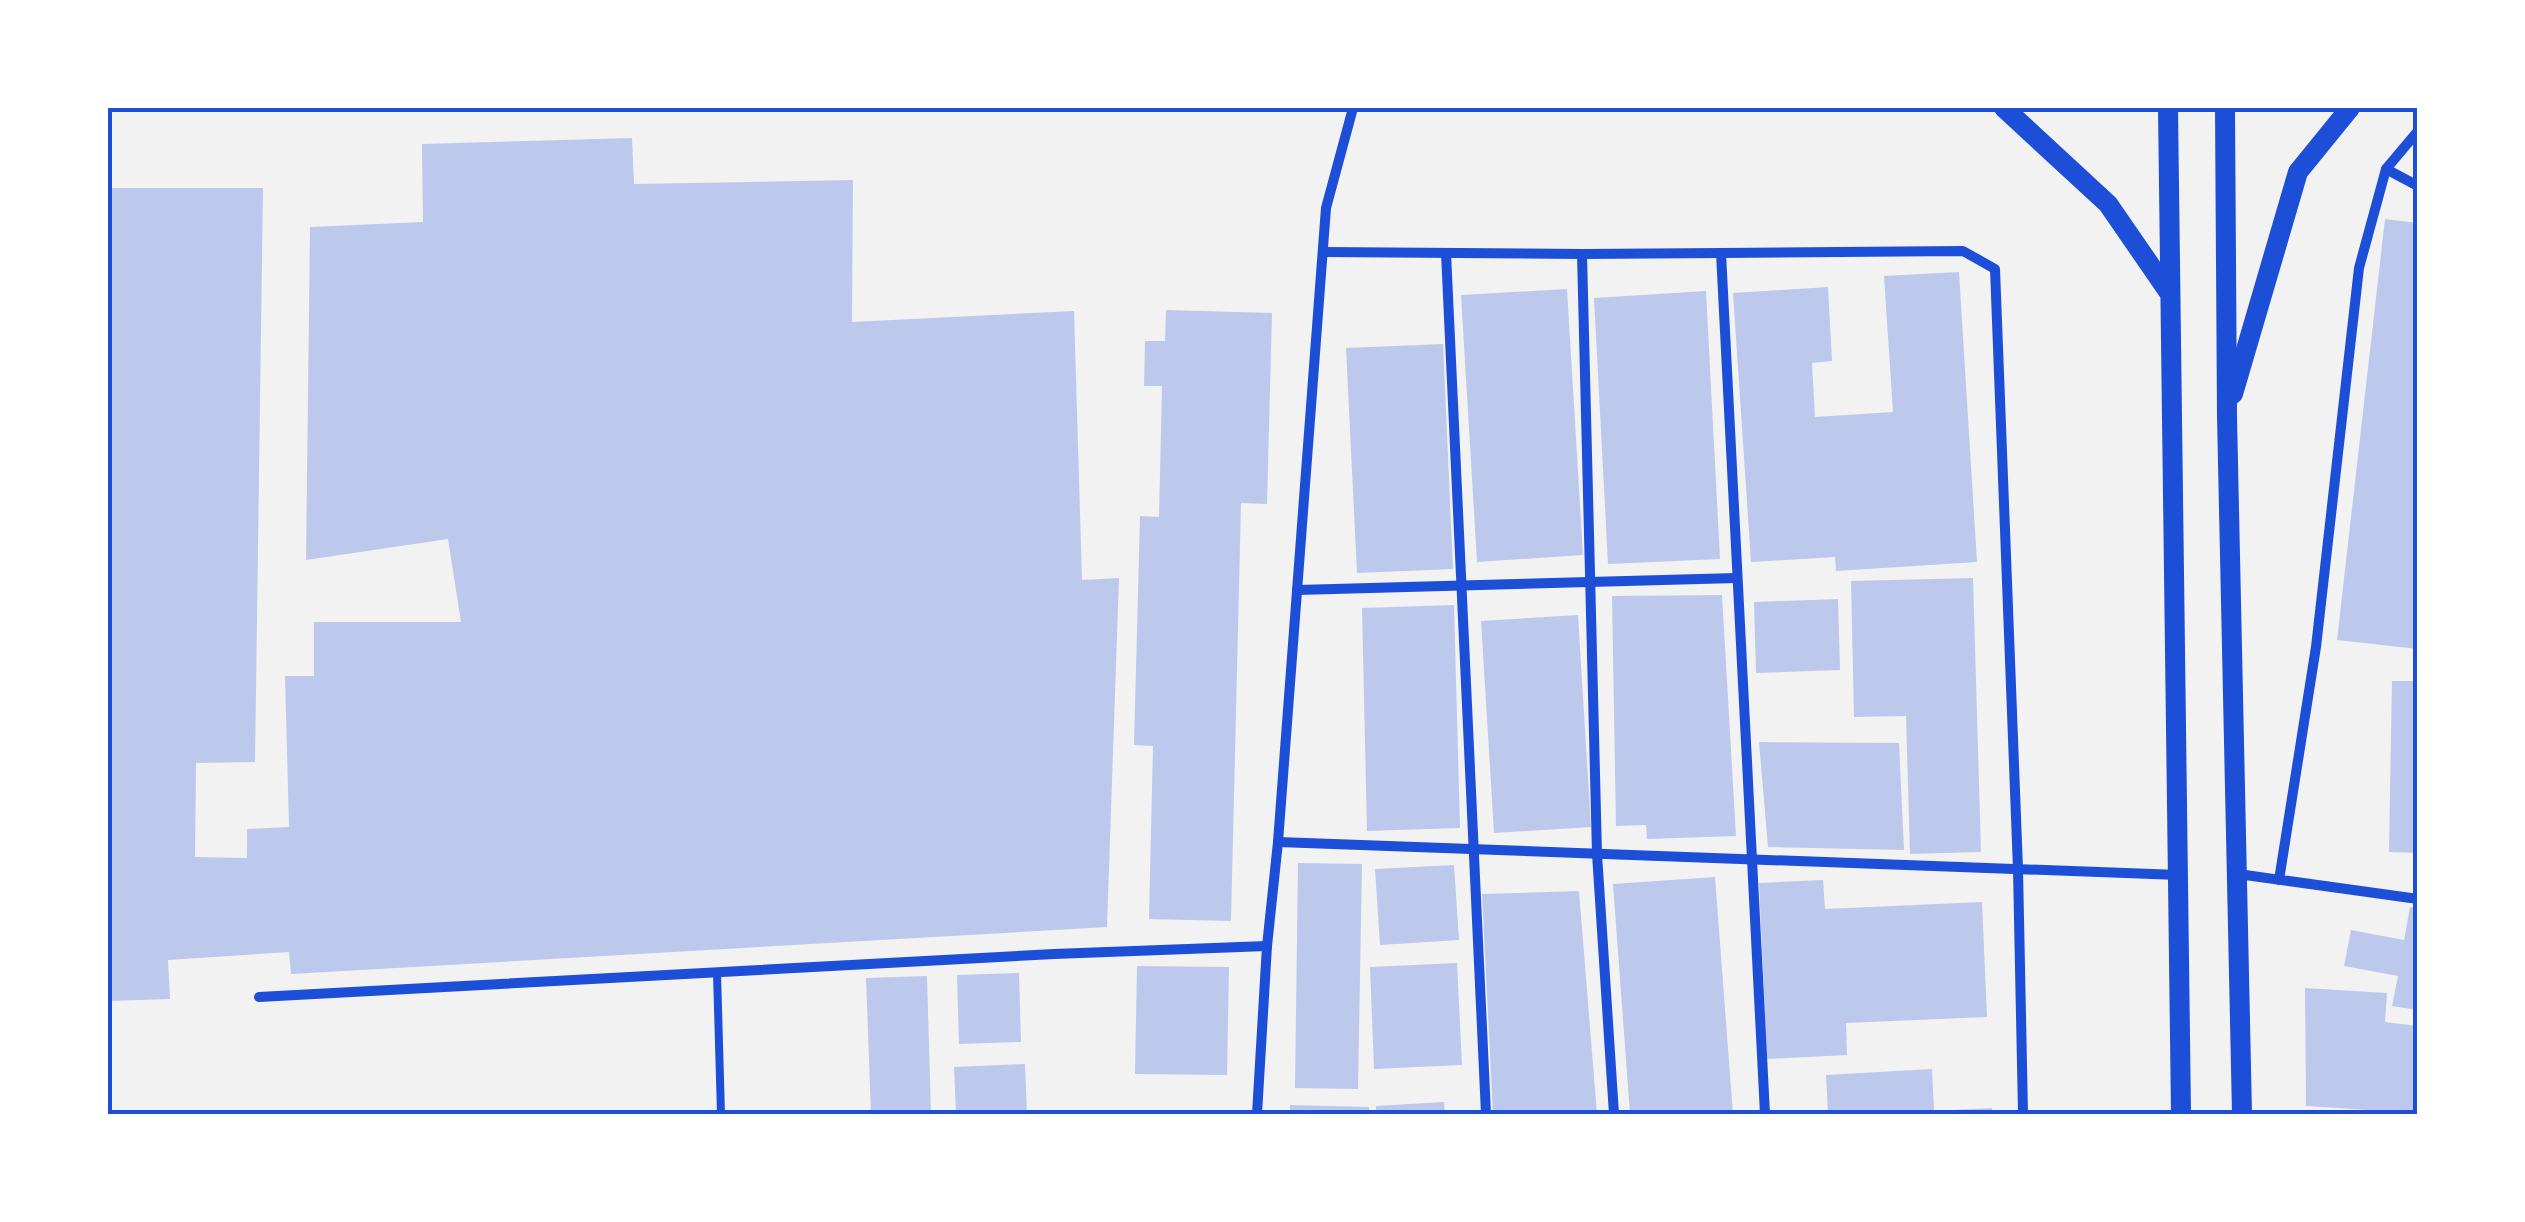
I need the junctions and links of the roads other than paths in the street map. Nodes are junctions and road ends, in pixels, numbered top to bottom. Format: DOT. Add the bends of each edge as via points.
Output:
graph roads {
  1 [pos="1352,108"];
  2 [pos="2004,108"];
  3 [pos="2168,108"];
  4 [pos="2225,108"];
  5 [pos="2350,108"];
  6 [pos="2418,130"];
  7 [pos="2386,169"];
  8 [pos="2418,186"];
  9 [pos="1323,252"];
  10 [pos="1446,253"];
  11 [pos="1721,253"];
  12 [pos="1582,254"];
  13 [pos="2169,292"];
  14 [pos="2226,416"];
  15 [pos="1737,578"];
  16 [pos="1591,582"];
  17 [pos="1461,586"];
  18 [pos="1297,590"];
  19 [pos="1278,842"];
  20 [pos="1474,850"];
  21 [pos="1597,854"];
  22 [pos="1751,860"];
  23 [pos="2018,869"];
  24 [pos="2179,874"];
  25 [pos="2237,874"];
  26 [pos="2280,880"];
  27 [pos="2418,899"];
  28 [pos="1267,946"];
  29 [pos="716,973"];
  30 [pos="259,998"];
  31 [pos="721,1114"];
  32 [pos="1257,1114"];
  33 [pos="1486,1114"];
  34 [pos="1614,1114"];
  35 [pos="1765,1114"];
  36 [pos="2023,1114"];
  37 [pos="2181,1114"];
  38 [pos="2242,1114"];
  1 -- 9 [label="street" via="1326,208"];
  2 -- 13 [label="main road" via="2108,204"];
  3 -- 13 [label="main road"];
  4 -- 14 [label="main road"];
  5 -- 14 [label="main road" via="2298,172"];
  6 -- 7 [label="street"];
  7 -- 8 [label="street"];
  7 -- 26 [label="street" via="2359,268 2316,647"];
  9 -- 10 [label="street"];
  9 -- 18 [label="street"];
  10 -- 12 [label="street"];
  10 -- 17 [label="street"];
  11 -- 12 [label="street"];
  11 -- 15 [label="street"];
  11 -- 23 [label="street" via="1962,251 1995,269"];
  12 -- 16 [label="street"];
  13 -- 24 [label="main road"];
  14 -- 25 [label="main road"];
  15 -- 16 [label="street"];
  15 -- 22 [label="street"];
  16 -- 17 [label="street"];
  16 -- 21 [label="street"];
  17 -- 18 [label="street"];
  17 -- 20 [label="street"];
  18 -- 19 [label="street"];
  19 -- 20 [label="street"];
  19 -- 28 [label="street"];
  20 -- 21 [label="street"];
  20 -- 33 [label="street"];
  21 -- 22 [label="street"];
  21 -- 34 [label="street"];
  22 -- 23 [label="street"];
  22 -- 35 [label="street"];
  23 -- 24 [label="street"];
  23 -- 36 [label="street"];
  24 -- 37 [label="main road"];
  25 -- 26 [label="street"];
  25 -- 38 [label="main road"];
  26 -- 27 [label="street"];
  28 -- 29 [label="street"];
  28 -- 32 [label="street"];
  29 -- 30 [label="street"];
  29 -- 31 [label="lane"];
}
